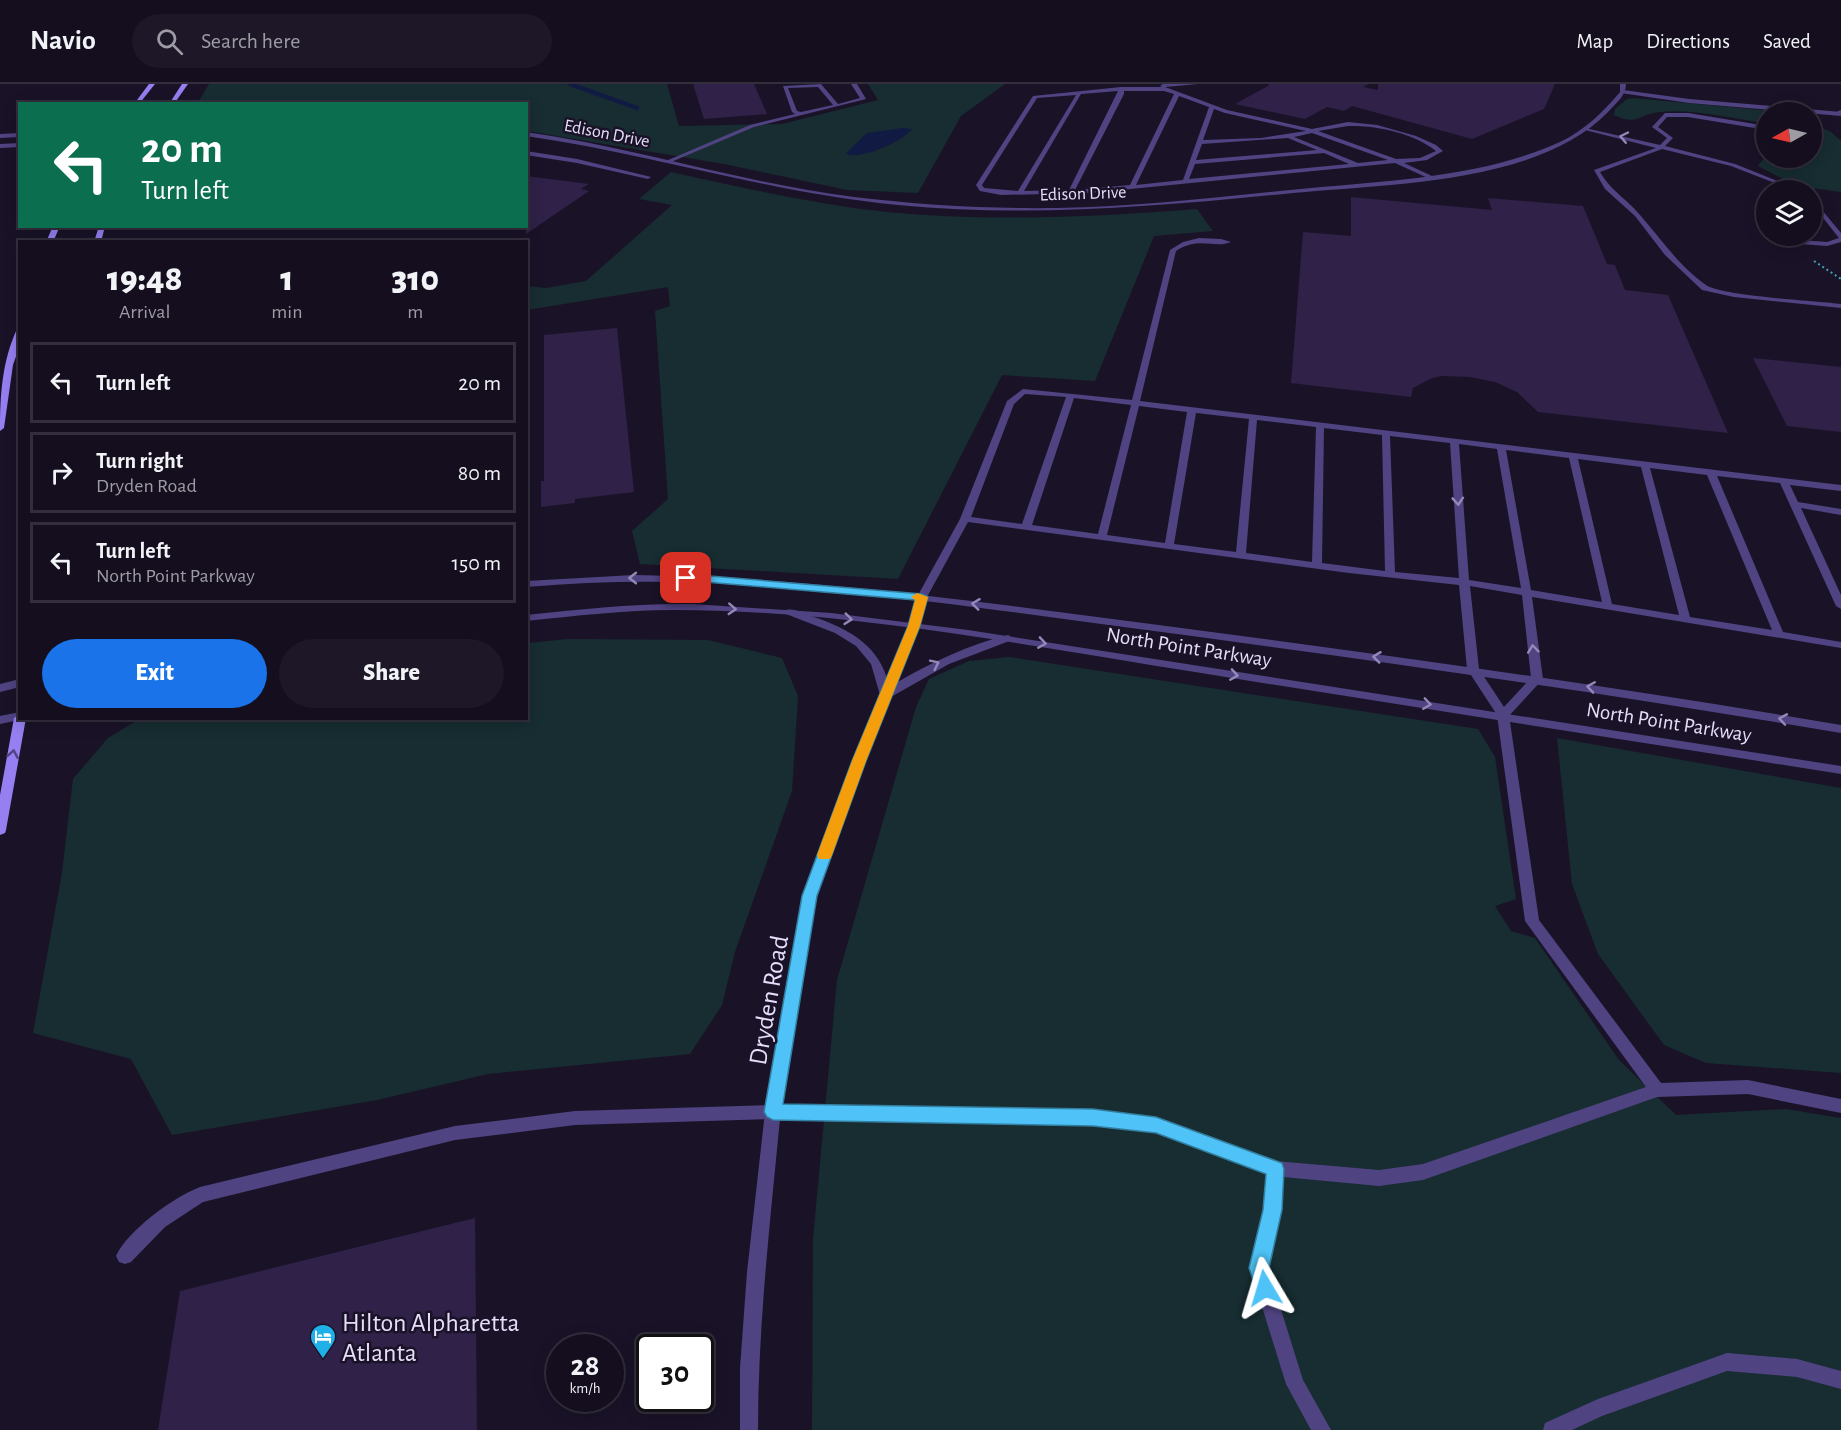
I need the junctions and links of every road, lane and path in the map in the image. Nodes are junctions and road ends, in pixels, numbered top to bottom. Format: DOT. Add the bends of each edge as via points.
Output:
graph roads {
  1 [pos="152,84"];
  2 [pos="185,84"];
  3 [pos="854,84"];
  4 [pos="1195,84"];
  5 [pos="1623,84"];
  6 [pos="1149,87"];
  7 [pos="1121,89"];
  8 [pos="1080,92"];
  9 [pos="1623,92"];
  10 [pos="1177,94"];
  11 [pos="138,102"];
  12 [pos="172,102"];
  13 [pos="837,106"];
  14 [pos="1212,107"];
  15 [pos="1840,113"];
  16 [pos="800,114"];
  17 [pos="1756,126"];
  18 [pos="1587,129"];
  19 [pos="1314,131"];
  20 [pos="528,134"];
  21 [pos="18,135"];
  22 [pos="1577,135"];
  23 [pos="0,136"];
  24 [pos="1288,136"];
  25 [pos="1588,137"];
  26 [pos="1598,140"];
  27 [pos="1199,142"];
  28 [pos="18,145"];
  29 [pos="0,146"];
  30 [pos="1660,148"];
  31 [pos="1325,151"];
  32 [pos="528,153"];
  33 [pos="669,161"];
  34 [pos="1397,161"];
  35 [pos="1192,162"];
  36 [pos="1358,165"];
  37 [pos="648,177"];
  38 [pos="1430,177"];
  39 [pos="1771,180"];
  40 [pos="1185,182"];
  41 [pos="1132,187"];
  42 [pos="1071,192"];
  43 [pos="1020,193"];
  44 [pos="1822,213"];
  45 [pos="1841,239"];
  46 [pos="1228,242"];
  47 [pos="1822,244"];
  48 [pos="1812,260"];
  49 [pos="1841,279"];
  50 [pos="1841,306"];
  51 [pos="18,337"];
  52 [pos="1071,395"];
  53 [pos="1135,403"];
  54 [pos="1192,410"];
  55 [pos="1253,418"];
  56 [pos="1320,426"];
  57 [pos="0,429"];
  58 [pos="1386,434"];
  59 [pos="1454,442"];
  60 [pos="1501,448"];
  61 [pos="1573,457"];
  62 [pos="1645,465"];
  63 [pos="1711,473"];
  64 [pos="1784,481"];
  65 [pos="1841,488"];
  66 [pos="1794,504"];
  67 [pos="1841,512"];
  68 [pos="965,519"];
  69 [pos="1026,527"];
  70 [pos="1102,537"];
  71 [pos="1169,546"];
  72 [pos="1241,555"];
  73 [pos="1317,565"];
  74 [pos="1390,573"];
  75 [pos="1464,582"];
  76 [pos="528,584"];
  77 [pos="1527,594"];
  78 [pos="922,597"];
  79 [pos="1841,606"];
  80 [pos="1608,607"];
  81 [pos="790,612"];
  82 [pos="528,618"];
  83 [pos="1686,620"];
  84 [pos="914,626"];
  85 [pos="1779,635"];
  86 [pos="1008,638"];
  87 [pos="1841,645"];
  88 [pos="1473,669"];
  89 [pos="1537,679"];
  90 [pos="18,684"];
  91 [pos="0,688"];
  92 [pos="886,695"];
  93 [pos="1503,715"];
  94 [pos="18,717"];
  95 [pos="0,720"];
  96 [pos="19,720"];
  97 [pos="1841,729"];
  98 [pos="1841,770"];
  99 [pos="0,830"];
  100 [pos="1656,1090"];
  101 [pos="1841,1106"];
  102 [pos="773,1112"];
  103 [pos="1275,1169"];
  104 [pos="125,1256"];
  105 [pos="1841,1380"];
  106 [pos="749,1430"];
  107 [pos="1322,1430"];
  108 [pos="1552,1430"];
  1 -- 11 [label="main road"];
  2 -- 12 [label="main road"];
  3 -- 13 [label="street" via="863,99"];
  4 -- 6 [label="street"];
  5 -- 9 [label="street"];
  6 -- 7 [label="street"];
  6 -- 10 [label="street"];
  7 -- 8 [label="street"];
  7 -- 42 [label="street"];
  8 -- 43 [label="street"];
  8 -- 43 [label="street" via="1035,97 980,185 982,189 1001,193"];
  9 -- 15 [label="street"];
  9 -- 18 [label="street, Edison Drive"];
  10 -- 14 [label="street"];
  10 -- 41 [label="street"];
  13 -- 16 [label="street"];
  13 -- 16 [label="street" via="819,85 784,87 795,112"];
  14 -- 19 [label="street"];
  14 -- 27 [label="street"];
  16 -- 33 [label="street" via="752,126"];
  17 -- 30 [label="street" via="1665,115 1655,127 1670,138"];
  18 -- 22 [label="street, Edison Drive"];
  30 -- 18 [label="street, one-way"];
  19 -- 24 [label="street"];
  19 -- 34 [label="street"];
  19 -- 34 [label="street" via="1362,124 1435,145 1440,151 1423,159"];
  20 -- 33 [label="street, Edison Drive"];
  21 -- 23 [label="street"];
  22 -- 25 [label="street"];
  22 -- 38 [label="street, Edison Drive" via="1525,157"];
  24 -- 27 [label="street"];
  24 -- 31 [label="street"];
  26 -- 30 [label="street"];
  27 -- 35 [label="street"];
  28 -- 29 [label="street"];
  30 -- 39 [label="street" via="1733,165"];
  30 -- 50 [label="street" via="1596,171 1682,269 1705,288 1734,295"];
  31 -- 35 [label="street"];
  31 -- 36 [label="street"];
  32 -- 37 [label="street"];
  33 -- 38 [label="street, Edison Drive" via="846,197 1004,210 1124,207"];
  34 -- 36 [label="street"];
  34 -- 38 [label="street"];
  35 -- 40 [label="street"];
  36 -- 40 [label="street"];
  40 -- 41 [label="street"];
  41 -- 42 [label="street"];
  42 -- 43 [label="street"];
  44 -- 45 [label="street"];
  45 -- 47 [label="street"];
  46 -- 53 [label="street" via="1197,240 1173,250"];
  48 -- 49 [label="path"];
  51 -- 57 [label="main road" via="9,365"];
  52 -- 53 [label="street, Dryden Road"];
  52 -- 68 [label="street, Dryden Road" via="1023,391 1010,403"];
  52 -- 69 [label="street"];
  53 -- 54 [label="street, Dryden Road"];
  53 -- 70 [label="street"];
  54 -- 55 [label="street, Dryden Road"];
  54 -- 71 [label="street"];
  55 -- 56 [label="street, Dryden Road"];
  55 -- 72 [label="street"];
  56 -- 58 [label="street, Dryden Road"];
  56 -- 73 [label="street"];
  58 -- 59 [label="street, Dryden Road"];
  58 -- 74 [label="street"];
  59 -- 60 [label="street, Dryden Road"];
  59 -- 75 [label="street, one-way"];
  60 -- 61 [label="street, Dryden Road"];
  60 -- 77 [label="street"];
  61 -- 62 [label="street, Dryden Road"];
  61 -- 80 [label="street"];
  62 -- 63 [label="street, Dryden Road"];
  62 -- 83 [label="street"];
  63 -- 64 [label="street, Dryden Road"];
  63 -- 85 [label="street"];
  64 -- 65 [label="street, Dryden Road"];
  64 -- 66 [label="street"];
  66 -- 67 [label="street"];
  66 -- 79 [label="street"];
  68 -- 69 [label="street"];
  68 -- 78 [label="street, Dryden Road"];
  69 -- 70 [label="street"];
  70 -- 71 [label="street"];
  71 -- 72 [label="street"];
  72 -- 73 [label="street"];
  73 -- 74 [label="street"];
  74 -- 75 [label="street"];
  75 -- 77 [label="street"];
  75 -- 88 [label="street"];
  78 -- 76 [label="street, North Point Parkway, one-way" via="707,578 580,578"];
  77 -- 80 [label="street"];
  89 -- 77 [label="street, one-way"];
  78 -- 84 [label="street, Dryden Road"];
  88 -- 78 [label="street, North Point Parkway, one-way"];
  80 -- 83 [label="street"];
  82 -- 81 [label="street, North Point Parkway, one-way" via="689,607"];
  81 -- 84 [label="street, North Point Parkway, one-way"];
  81 -- 92 [label="street" via="844,632 866,648 878,666"];
  83 -- 85 [label="street"];
  84 -- 86 [label="street, North Point Parkway"];
  84 -- 92 [label="street, Dryden Road"];
  85 -- 87 [label="street"];
  92 -- 86 [label="street, one-way" via="947,659"];
  86 -- 93 [label="street, North Point Parkway, one-way"];
  88 -- 89 [label="street, North Point Parkway"];
  88 -- 93 [label="street"];
  89 -- 93 [label="street"];
  97 -- 89 [label="street, North Point Parkway, one-way"];
  90 -- 91 [label="street"];
  92 -- 102 [label="street, Dryden Road" via="810,896"];
  93 -- 98 [label="street, North Point Parkway"];
  93 -- 100 [label="street" via="1532,921"];
  94 -- 95 [label="street"];
  99 -- 96 [label="main road, one-way"];
  100 -- 101 [label="street" via="1748,1087"];
  100 -- 103 [label="street" via="1423,1172 1379,1178"];
  102 -- 103 [label="street" via="1093,1118 1156,1125"];
  102 -- 104 [label="street" via="574,1118 454,1133 200,1195 145,1232"];
  102 -- 106 [label="street, Dryden Road" via="756,1272"];
  103 -- 107 [label="street" via="1273,1210 1259,1268 1295,1384"];
  105 -- 108 [label="street" via="1797,1368 1726,1362 1598,1408"];
}
